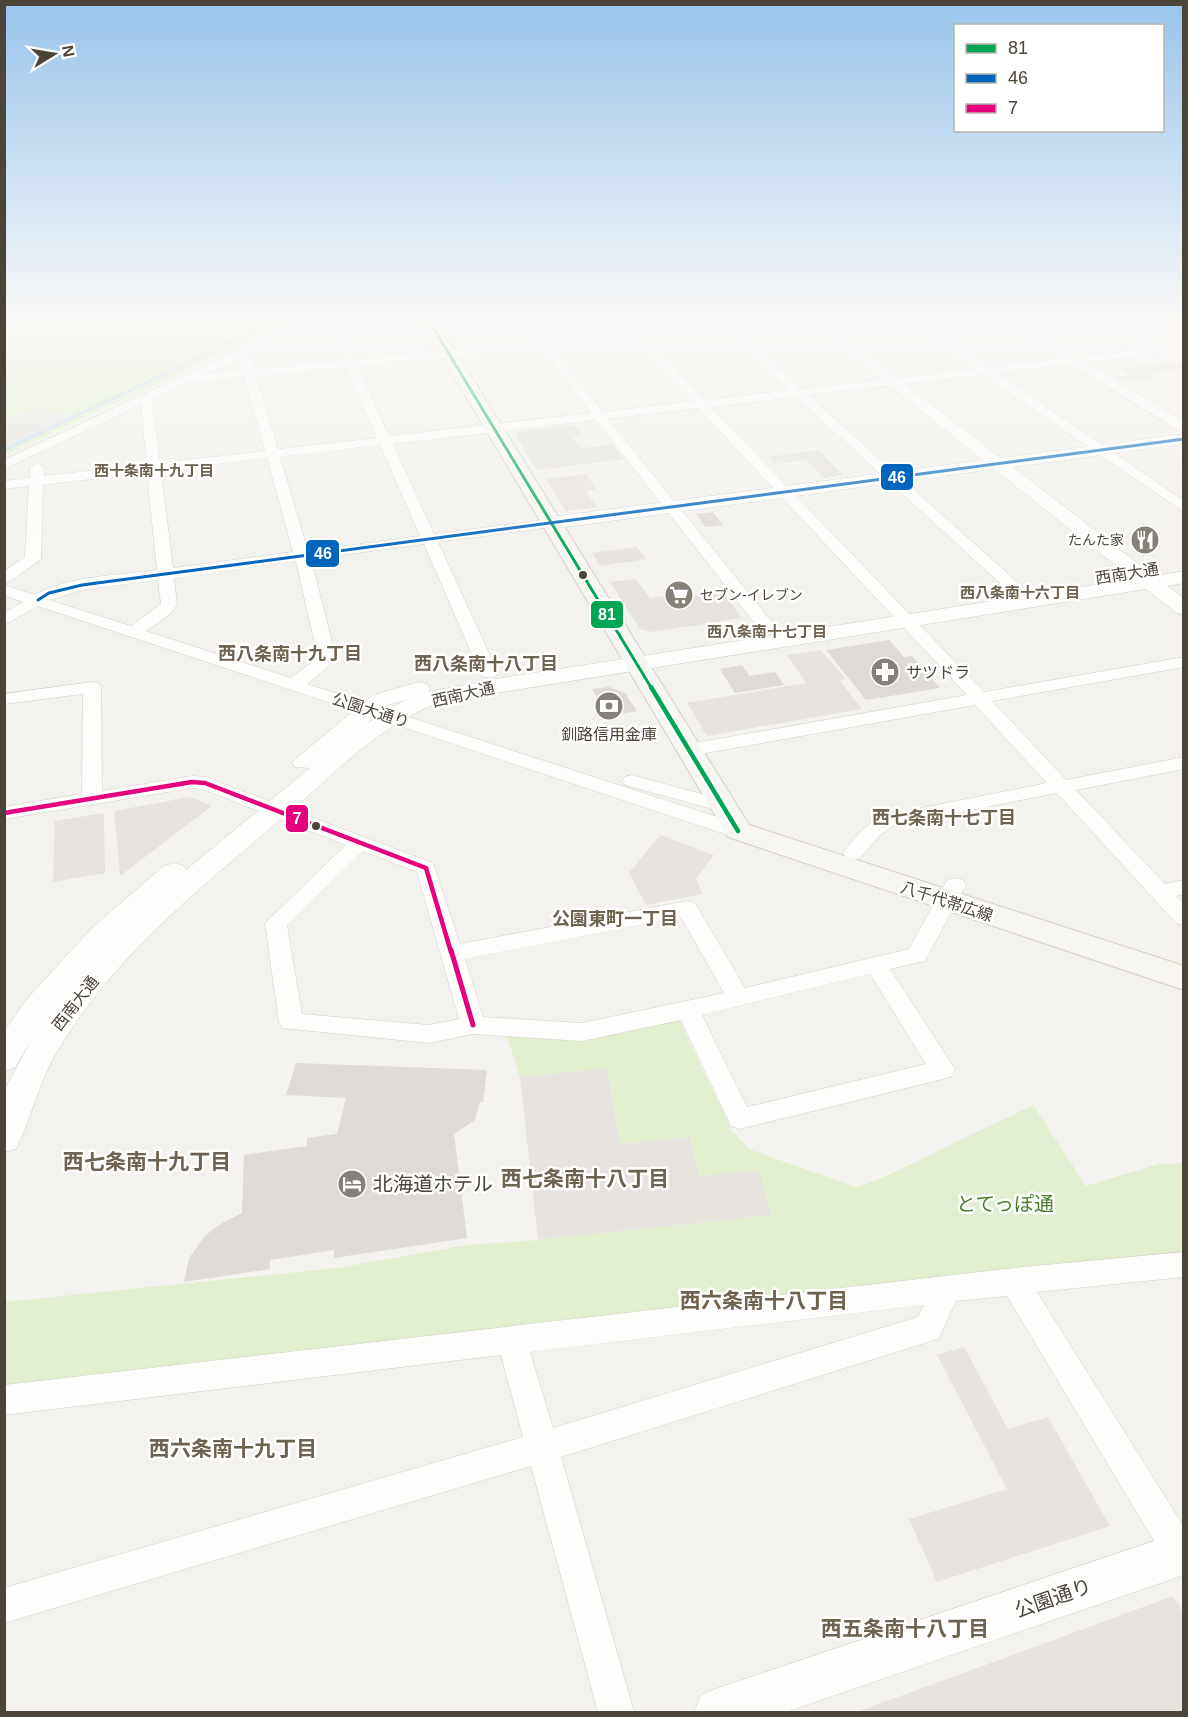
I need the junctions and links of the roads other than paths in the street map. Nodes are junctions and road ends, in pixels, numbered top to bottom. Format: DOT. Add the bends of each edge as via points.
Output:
graph roads {
  1 [pos="139,401"];
  2 [pos="146,401"];
  3 [pos="257,401"];
  4 [pos="368,401"];
  5 [pos="479,401"];
  6 [pos="588,401"];
  7 [pos="698,401"];
  8 [pos="727,401"];
  9 [pos="808,401"];
  10 [pos="919,401"];
  11 [pos="1028,401"];
  12 [pos="1139,401"];
  13 [pos="701,404"];
  14 [pos="599,416"];
  15 [pos="495,428"];
  16 [pos="1184,429"];
  17 [pos="1184,439"];
  18 [pos="386,441"];
  19 [pos="38,449"];
  20 [pos="1098,450"];
  21 [pos="272,454"];
  22 [pos="999,463"];
  23 [pos="4,465"];
  24 [pos="153,467"];
  25 [pos="894,477"];
  26 [pos="36,481"];
  27 [pos="4,485"];
  28 [pos="784,492"];
  29 [pos="670,507"];
  30 [pos="1184,508"];
  31 [pos="551,523"];
  32 [pos="427,540"];
  33 [pos="302,556"];
  34 [pos="1184,564"];
  35 [pos="167,574"];
  36 [pos="1143,577"];
  37 [pos="1184,577"];
  38 [pos="5,578"];
  39 [pos="4,590"];
  40 [pos="1018,591"];
  41 [pos="43,597"];
  42 [pos="1184,609"];
  43 [pos="902,615"];
  44 [pos="4,620"];
  45 [pos="139,629"];
  46 [pos="769,630"];
  47 [pos="631,657"];
  48 [pos="1184,662"];
  49 [pos="489,673"];
  50 [pos="299,681"];
  51 [pos="977,698"];
  52 [pos="4,699"];
  53 [pos="387,709"];
  54 [pos="689,750"];
  55 [pos="1184,763"];
  56 [pos="1060,787"];
  57 [pos="92,798"];
  58 [pos="265,807"];
  59 [pos="4,813"];
  60 [pos="731,818"];
  61 [pos="360,843"];
  62 [pos="853,853"];
  63 [pos="1184,887"];
  64 [pos="1161,892"];
  65 [pos="950,893"];
  66 [pos="1184,918"];
  67 [pos="452,953"];
  68 [pos="1184,957"];
  69 [pos="876,966"];
  70 [pos="1184,978"];
  71 [pos="738,998"];
  72 [pos="688,1010"];
  73 [pos="473,1025"];
  74 [pos="4,1059"];
  75 [pos="4,1139"];
  76 [pos="1184,1264"];
  77 [pos="1014,1281"];
  78 [pos="947,1289"];
  79 [pos="512,1340"];
  80 [pos="4,1400"];
  81 [pos="543,1447"];
  82 [pos="1182,1555"];
  83 [pos="4,1606"];
  84 [pos="616,1713"];
  85 [pos="718,1713"];
  1 -- 19 [label="street"];
  2 -- 24 [label="street"];
  3 -- 21 [label="street"];
  4 -- 18 [label="street"];
  5 -- 15 [label="main road"];
  6 -- 14 [label="street"];
  7 -- 13 [label="street"];
  8 -- 13 [label="street"];
  9 -- 25 [label="street"];
  10 -- 22 [label="street"];
  11 -- 20 [label="street"];
  12 -- 16 [label="street"];
  13 -- 14 [label="street"];
  13 -- 28 [label="street"];
  14 -- 15 [label="street"];
  14 -- 29 [label="street"];
  15 -- 18 [label="street"];
  15 -- 31 [label="main road"];
  17 -- 20 [label="street"];
  18 -- 21 [label="street"];
  18 -- 32 [label="street"];
  19 -- 23 [label="street"];
  19 -- 26 [label="street"];
  20 -- 22 [label="street"];
  20 -- 30 [label="street"];
  21 -- 24 [label="street"];
  21 -- 33 [label="street"];
  22 -- 25 [label="street"];
  22 -- 36 [label="street"];
  24 -- 26 [label="street"];
  24 -- 35 [label="street"];
  25 -- 28 [label="street"];
  25 -- 40 [label="street"];
  26 -- 27 [label="street"];
  26 -- 38 [label="street" via="33,559"];
  28 -- 29 [label="street"];
  28 -- 43 [label="street"];
  29 -- 31 [label="street"];
  29 -- 46 [label="street"];
  31 -- 32 [label="street"];
  31 -- 47 [label="main road"];
  32 -- 33 [label="street"];
  32 -- 49 [label="street"];
  33 -- 35 [label="street"];
  33 -- 50 [label="street" via="325,650 323,662"];
  34 -- 36 [label="street, 西南大通"];
  35 -- 41 [label="street" via="82,585"];
  35 -- 45 [label="street" via="169,605"];
  36 -- 37 [label="street, 西南大通"];
  36 -- 40 [label="street, 西南大通"];
  36 -- 42 [label="street"];
  36 -- 43 [label="street, 西南大通"];
  38 -- 41 [label="street, 公園大通り"];
  39 -- 41 [label="street, 公園大通り"];
  40 -- 43 [label="street, 西南大通"];
  41 -- 44 [label="street"];
  41 -- 45 [label="street, 公園大通り"];
  43 -- 46 [label="street, 西南大通"];
  43 -- 47 [label="street, 西南大通"];
  43 -- 51 [label="street"];
  45 -- 50 [label="street, 公園大通り"];
  46 -- 47 [label="street, 西南大通"];
  47 -- 49 [label="street, 西南大通"];
  47 -- 53 [label="street, 西南大通"];
  47 -- 54 [label="main road"];
  48 -- 51 [label="street"];
  49 -- 53 [label="street, 西南大通" via="447,681"];
  50 -- 53 [label="street, 公園大通り"];
  51 -- 54 [label="street"];
  51 -- 56 [label="street"];
  52 -- 57 [label="street" via="92,687"];
  53 -- 58 [label="street, 西南大通" via="363,738"];
  53 -- 60 [label="street, 公園大通り"];
  53 -- 60 [label="street, 公園大通り" via="658,789"];
  54 -- 60 [label="main road"];
  55 -- 56 [label="street"];
  56 -- 62 [label="street" via="888,820 873,830"];
  56 -- 64 [label="street"];
  57 -- 58 [label="street" via="192,782 205,783"];
  57 -- 59 [label="street"];
  58 -- 61 [label="street"];
  58 -- 74 [label="street, 西南大通" via="113,924 53,987"];
  58 -- 75 [label="street, 西南大通" via="89,982 40,1050"];
  60 -- 62 [label="main road, 八千代帯広線" via="751,819"];
  60 -- 65 [label="main road, 八千代帯広線"];
  61 -- 67 [label="street" via="426,868"];
  61 -- 73 [label="street" via="276,923 291,1022 429,1034"];
  62 -- 65 [label="main road, 八千代帯広線"];
  63 -- 64 [label="street"];
  64 -- 66 [label="street"];
  65 -- 68 [label="main road, 八千代帯広線"];
  65 -- 69 [label="street" via="917,955"];
  65 -- 70 [label="main road, 八千代帯広線"];
  67 -- 71 [label="street" via="687,908"];
  67 -- 73 [label="street"];
  69 -- 71 [label="street"];
  69 -- 72 [label="street" via="943,1069 740,1119"];
  71 -- 72 [label="street"];
  72 -- 73 [label="street" via="582,1032"];
  76 -- 77 [label="street"];
  77 -- 78 [label="street"];
  77 -- 82 [label="street"];
  78 -- 79 [label="street"];
  78 -- 81 [label="street" via="928,1328"];
  79 -- 80 [label="street"];
  79 -- 81 [label="street"];
  81 -- 83 [label="street"];
  81 -- 84 [label="street"];
  82 -- 85 [label="street, 公園通り"];
}
